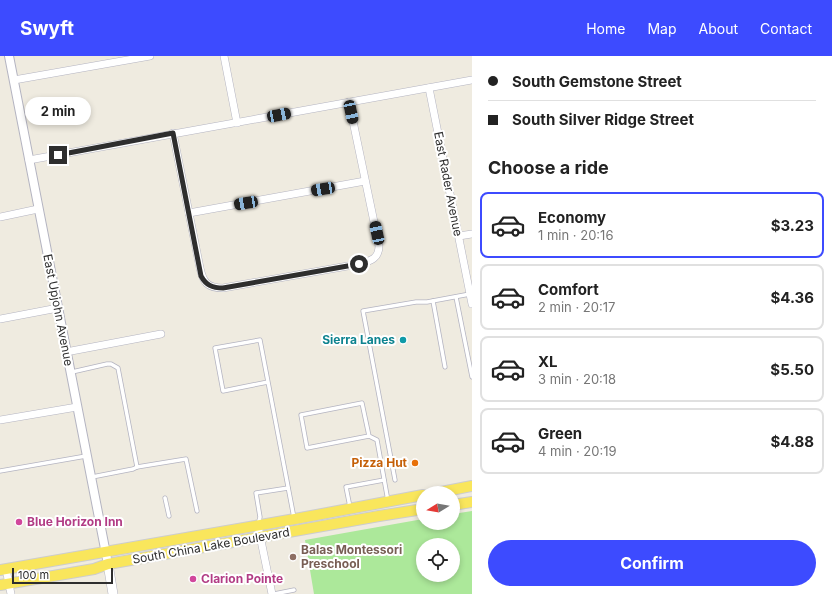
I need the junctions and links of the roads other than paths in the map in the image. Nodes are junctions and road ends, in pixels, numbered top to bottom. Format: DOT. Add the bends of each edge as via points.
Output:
graph roads {
  1 [pos="9,56"];
  2 [pos="150,56"];
  3 [pos="224,56"];
  4 [pos="14,80"];
  5 [pos="472,80"];
  6 [pos="429,88"];
  7 [pos="349,102"];
  8 [pos="237,122"];
  9 [pos="173,133"];
  10 [pos="29,160"];
  11 [pos="365,181"];
  12 [pos="38,209"];
  13 [pos="189,213"];
  14 [pos="0,217"];
  15 [pos="472,234"];
  16 [pos="459,236"];
  17 [pos="470,294"];
  18 [pos="456,297"];
  19 [pos="433,301"];
  20 [pos="472,304"];
  21 [pos="58,308"];
  22 [pos="0,319"];
  23 [pos="161,334"];
  24 [pos="66,352"];
  25 [pos="445,367"];
  26 [pos="70,372"];
  27 [pos="472,377"];
  28 [pos="268,382"];
  29 [pos="77,407"];
  30 [pos="0,420"];
  31 [pos="369,436"];
  32 [pos="86,456"];
  33 [pos="137,466"];
  34 [pos="0,471"];
  35 [pos="90,477"];
  36 [pos="384,480"];
  37 [pos="395,480"];
  38 [pos="472,486"];
  39 [pos="288,488"];
  40 [pos="460,488"];
  41 [pos="416,496"];
  42 [pos="165,498"];
  43 [pos="388,502"];
  44 [pos="472,502"];
  45 [pos="460,504"];
  46 [pos="350,509"];
  47 [pos="416,510"];
  48 [pos="197,511"];
  49 [pos="168,516"];
  50 [pos="295,519"];
  51 [pos="258,526"];
  52 [pos="260,537"];
  53 [pos="105,551"];
  54 [pos="108,564"];
  55 [pos="3,569"];
  56 [pos="4,584"];
  57 [pos="294,590"];
  58 [pos="11,594"];
  59 [pos="113,594"];
  60 [pos="273,594"];
  1 -- 4 [label="street, East Upjohn Avenue"];
  2 -- 4 [label="street"];
  3 -- 8 [label="street"];
  4 -- 10 [label="street, East Upjohn Avenue"];
  5 -- 6 [label="street"];
  6 -- 7 [label="street"];
  6 -- 16 [label="street, East Rader Avenue"];
  7 -- 8 [label="street"];
  7 -- 11 [label="street"];
  8 -- 9 [label="street"];
  9 -- 10 [label="street"];
  9 -- 13 [label="street"];
  10 -- 12 [label="street, East Upjohn Avenue"];
  11 -- 13 [label="street"];
  11 -- 13 [label="street" via="379,251 374,259 359,264 217,288 206,284 201,276"];
  12 -- 14 [label="street"];
  12 -- 21 [label="street, East Upjohn Avenue"];
  15 -- 16 [label="street"];
  16 -- 17 [label="street, East Rader Avenue"];
  17 -- 18 [label="lane"];
  17 -- 20 [label="street, East Rader Avenue"];
  18 -- 19 [label="lane"];
  18 -- 27 [label="lane"];
  19 -- 25 [label="lane"];
  19 -- 37 [label="lane" via="363,311"];
  21 -- 22 [label="street"];
  21 -- 24 [label="street, East Upjohn Avenue"];
  23 -- 24 [label="street"];
  24 -- 26 [label="street, East Upjohn Avenue"];
  26 -- 29 [label="street, East Upjohn Avenue"];
  26 -- 33 [label="lane" via="107,364 118,368"];
  28 -- 28 [label="lane" via="223,391 215,348 260,340"];
  28 -- 39 [label="lane"];
  29 -- 30 [label="street"];
  29 -- 32 [label="street, East Upjohn Avenue"];
  31 -- 31 [label="lane" via="308,448 301,415 362,403"];
  31 -- 36 [label="lane" via="377,440"];
  32 -- 34 [label="lane"];
  32 -- 35 [label="street, East Upjohn Avenue"];
  33 -- 35 [label="lane" via="133,469"];
  33 -- 48 [label="lane" via="186,459"];
  35 -- 53 [label="street, East Upjohn Avenue"];
  36 -- 43 [label="lane"];
  36 -- 46 [label="lane" via="346,487"];
  38 -- 40 [label="main road"];
  39 -- 50 [label="lane"];
  39 -- 51 [label="lane" via="256,493 260,516"];
  41 -- 43 [label="main road, South China Lake Boulevard"];
  42 -- 49 [label="lane"];
  43 -- 46 [label="main road, South China Lake Boulevard"];
  44 -- 45 [label="main road"];
  46 -- 50 [label="main road, South China Lake Boulevard"];
  47 -- 52 [label="main road, South China Lake Boulevard"];
  50 -- 51 [label="main road, South China Lake Boulevard"];
  51 -- 52 [label="street"];
  51 -- 53 [label="main road, South China Lake Boulevard"];
  52 -- 54 [label="main road, South China Lake Boulevard"];
  52 -- 60 [label="street"];
  53 -- 54 [label="street, East Upjohn Avenue"];
  53 -- 55 [label="main road, South China Lake Boulevard"];
  54 -- 56 [label="main road, South China Lake Boulevard" via="94,569"];
  54 -- 59 [label="main road"];
  55 -- 56 [label="street"];
  56 -- 58 [label="street"];
  57 -- 60 [label="lane"];
}
